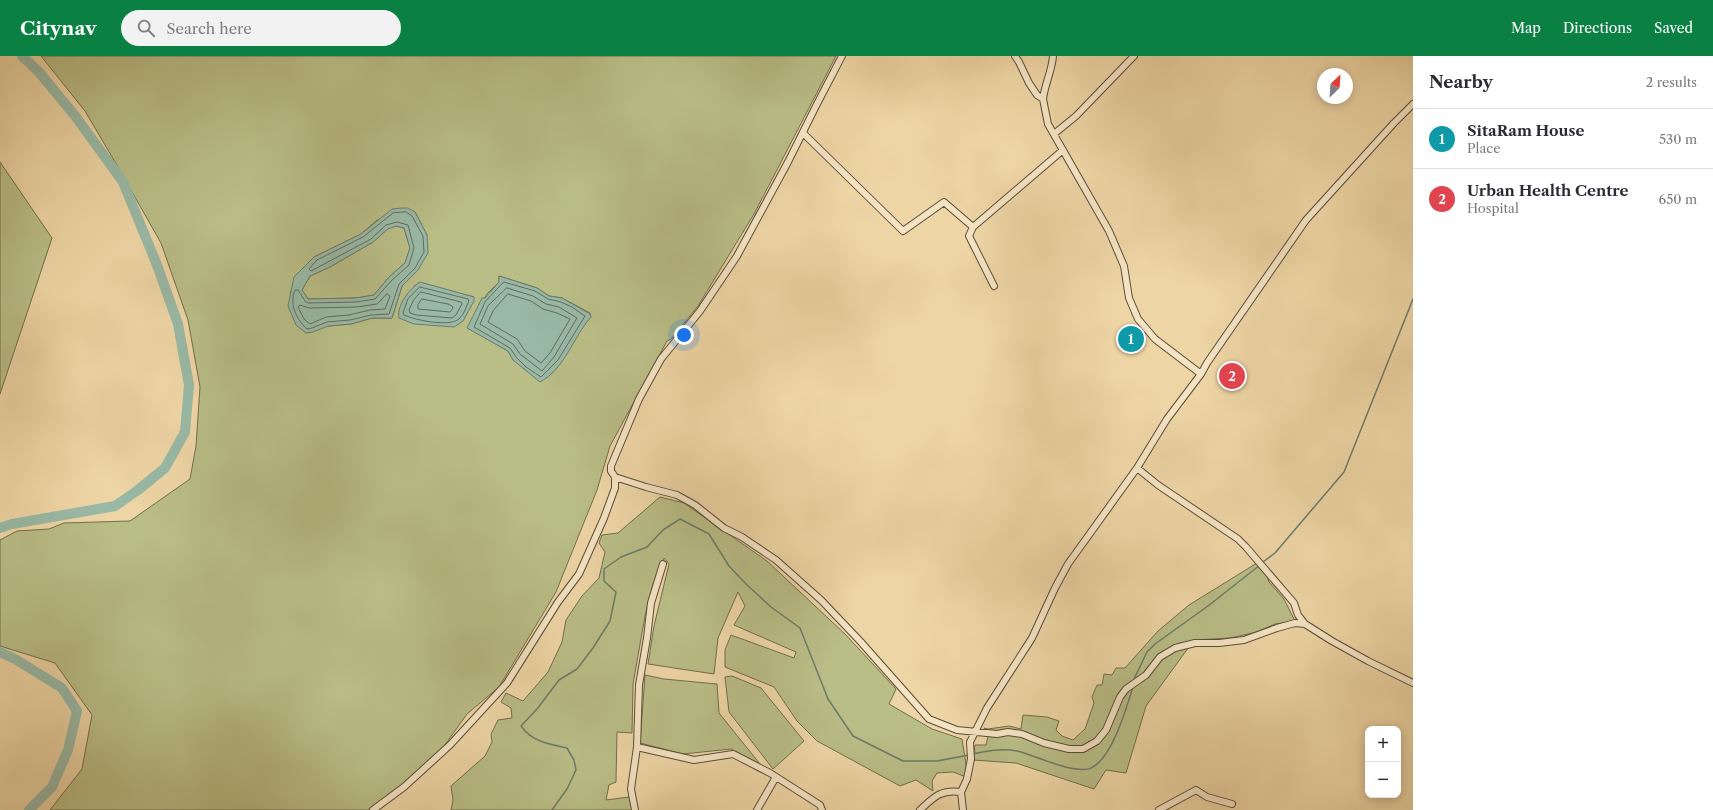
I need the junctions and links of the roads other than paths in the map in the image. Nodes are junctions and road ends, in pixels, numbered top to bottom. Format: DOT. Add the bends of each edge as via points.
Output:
graph roads {
  1 [pos="842,56"];
  2 [pos="1014,56"];
  3 [pos="1053,56"];
  4 [pos="1134,56"];
  5 [pos="1043,99"];
  6 [pos="1413,104"];
  7 [pos="803,133"];
  8 [pos="1054,134"];
  9 [pos="1063,150"];
  10 [pos="973,227"];
  11 [pos="994,286"];
  12 [pos="1201,374"];
  13 [pos="1137,468"];
  14 [pos="615,477"];
  15 [pos="663,564"];
  16 [pos="1305,624"];
  17 [pos="1413,683"];
  18 [pos="975,732"];
  19 [pos="637,747"];
  20 [pos="776,777"];
  21 [pos="961,792"];
  22 [pos="1232,804"];
  23 [pos="373,810"];
  24 [pos="635,810"];
  25 [pos="757,810"];
  26 [pos="822,810"];
  27 [pos="920,810"];
  28 [pos="963,810"];
  29 [pos="1159,810"];
  1 -- 7 [label="street"];
  2 -- 5 [label="street" via="1037,95"];
  3 -- 5 [label="street"];
  4 -- 8 [label="street" via="1076,116"];
  5 -- 8 [label="street" via="1048,124"];
  6 -- 12 [label="street" via="1306,220"];
  7 -- 10 [label="street" via="903,231 944,202"];
  7 -- 14 [label="street" via="737,256 700,311 661,359 639,399 611,466"];
  8 -- 9 [label="street"];
  9 -- 10 [label="street"];
  9 -- 12 [label="street" via="1109,231 1124,266 1129,298 1138,319 1155,339"];
  10 -- 11 [label="street" via="970,236"];
  12 -- 13 [label="street" via="1167,419"];
  13 -- 16 [label="street" via="1238,539 1294,603 1298,615"];
  13 -- 18 [label="street" via="1068,564 1054,588 1032,638 987,708"];
  14 -- 18 [label="street" via="677,495 776,560 826,606 929,719 957,730"];
  14 -- 23 [label="street" via="615,488 604,518 579,574 558,602 508,683 450,745 404,787"];
  15 -- 19 [label="street" via="651,602 639,685"];
  16 -- 17 [label="street"];
  16 -- 18 [label="street" via="1295,623 1244,640 1195,643 1175,648 1160,657 1146,675 1126,689 1106,730 1097,741 1083,749 1044,743 1022,734"];
  18 -- 21 [label="street" via="970,742 971,759 967,779"];
  19 -- 20 [label="street" via="694,760 733,754"];
  19 -- 24 [label="street" via="631,789"];
  20 -- 25 [label="street"];
  20 -- 26 [label="street" via="820,805"];
  21 -- 27 [label="street" via="941,792"];
  21 -- 28 [label="street"];
  22 -- 29 [label="street" via="1208,797 1196,790"];
}
